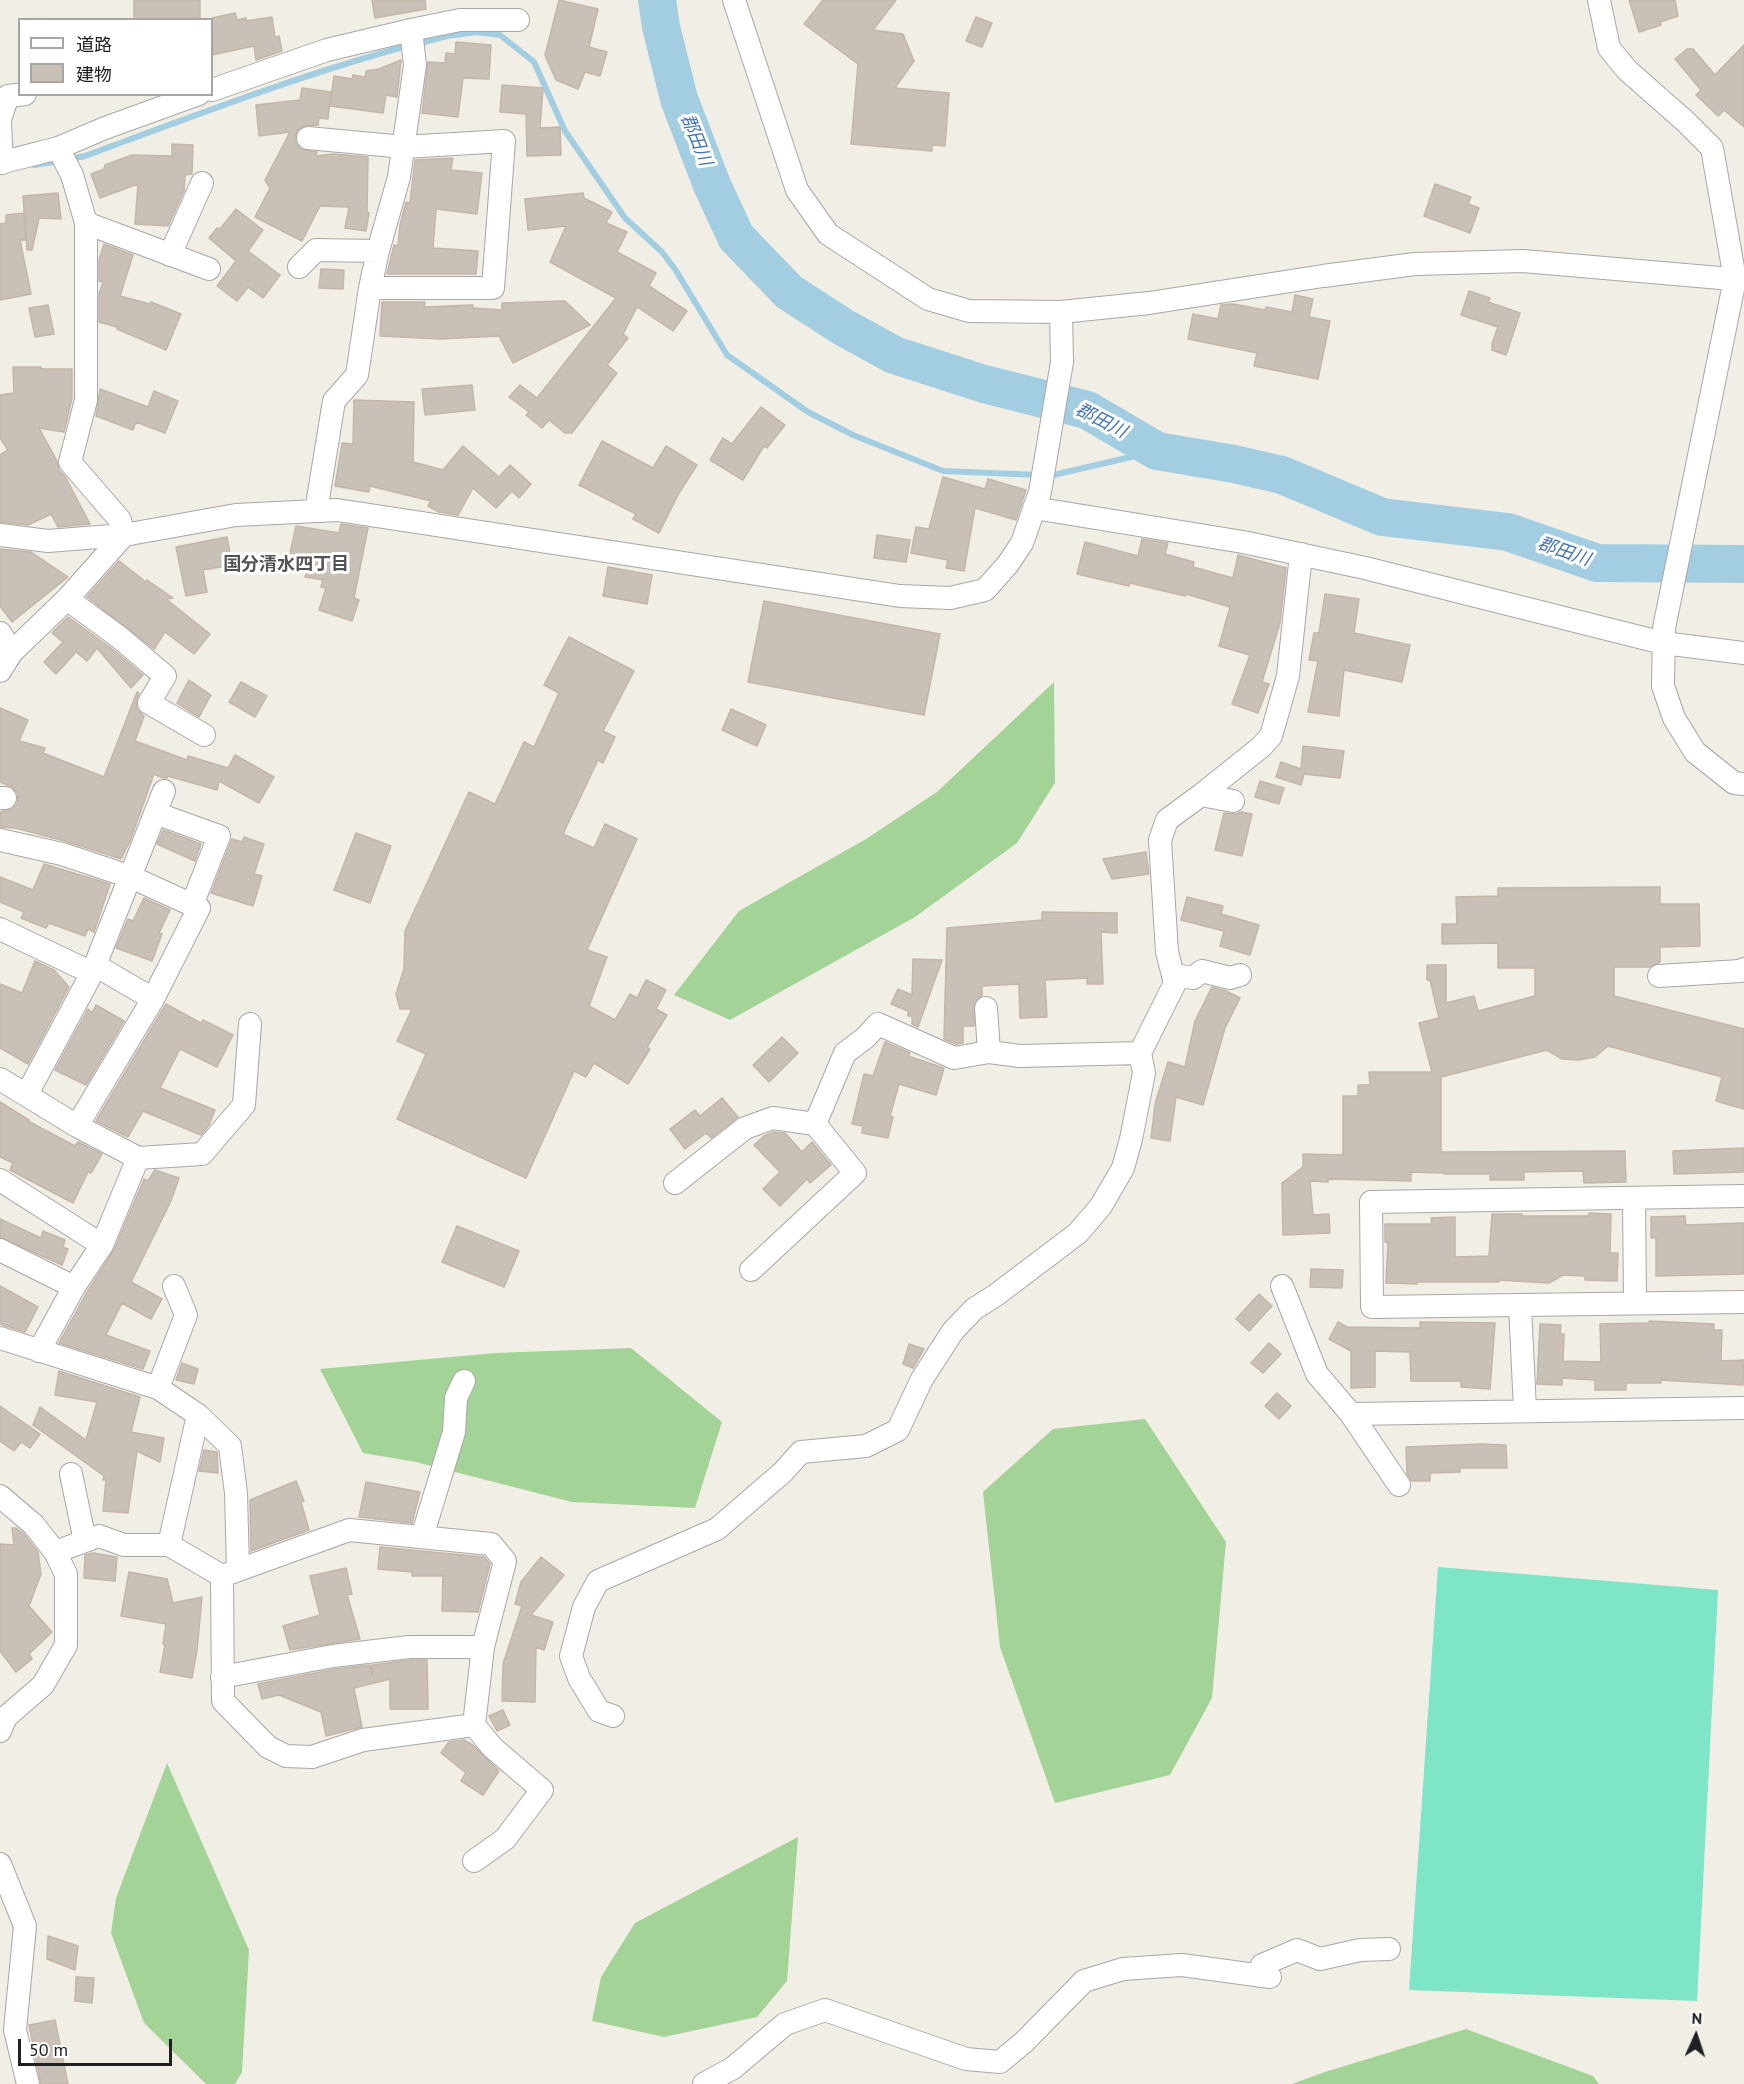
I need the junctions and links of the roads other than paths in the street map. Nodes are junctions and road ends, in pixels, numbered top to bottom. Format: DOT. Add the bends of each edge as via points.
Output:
graph roads {
  1 [pos="734,0"];
  2 [pos="1599,0"];
  3 [pos="518,20"];
  4 [pos="411,31"];
  5 [pos="213,90"];
  6 [pos="18,95"];
  7 [pos="193,96"];
  8 [pos="0,120"];
  9 [pos="308,138"];
  10 [pos="404,147"];
  11 [pos="59,148"];
  12 [pos="1,157"];
  13 [pos="202,183"];
  14 [pos="86,223"];
  15 [pos="378,251"];
  16 [pos="170,255"];
  17 [pos="299,267"];
  18 [pos="209,269"];
  19 [pos="1740,279"];
  20 [pos="370,288"];
  21 [pos="1061,312"];
  22 [pos="1037,500"];
  23 [pos="316,512"];
  24 [pos="0,535"];
  25 [pos="124,536"];
  26 [pos="1301,554"];
  27 [pos="67,599"];
  28 [pos="1663,635"];
  29 [pos="6,642"];
  30 [pos="1744,653"];
  31 [pos="0,671"];
  32 [pos="204,735"];
  33 [pos="1744,784"];
  34 [pos="164,791"];
  35 [pos="1201,795"];
  36 [pos="1233,801"];
  37 [pos="155,813"];
  38 [pos="0,840"];
  39 [pos="130,877"];
  40 [pos="192,905"];
  41 [pos="0,929"];
  42 [pos="94,969"];
  43 [pos="1744,969"];
  44 [pos="1173,975"];
  45 [pos="1240,975"];
  46 [pos="1659,976"];
  47 [pos="153,999"];
  48 [pos="986,1008"];
  49 [pos="250,1024"];
  50 [pos="989,1052"];
  51 [pos="1140,1053"];
  52 [pos="0,1079"];
  53 [pos="27,1094"];
  54 [pos="815,1124"];
  55 [pos="77,1126"];
  56 [pos="138,1158"];
  57 [pos="0,1180"];
  58 [pos="675,1183"];
  59 [pos="1744,1196"];
  60 [pos="1634,1198"];
  61 [pos="102,1245"];
  62 [pos="0,1250"];
  63 [pos="751,1270"];
  64 [pos="174,1286"];
  65 [pos="1282,1286"];
  66 [pos="74,1287"];
  67 [pos="1635,1302"];
  68 [pos="1744,1302"];
  69 [pos="1520,1305"];
  70 [pos="0,1338"];
  71 [pos="39,1351"];
  72 [pos="464,1381"];
  73 [pos="158,1388"];
  74 [pos="1744,1408"];
  75 [pos="1525,1410"];
  76 [pos="1351,1414"];
  77 [pos="198,1415"];
  78 [pos="71,1474"];
  79 [pos="1399,1485"];
  80 [pos="0,1496"];
  81 [pos="423,1537"];
  82 [pos="85,1541"];
  83 [pos="169,1545"];
  84 [pos="56,1552"];
  85 [pos="230,1573"];
  86 [pos="483,1647"];
  87 [pos="222,1677"];
  88 [pos="613,1716"];
  89 [pos="2,1720"];
  90 [pos="474,1725"];
  91 [pos="474,1861"];
  92 [pos="0,1864"];
  93 [pos="1389,1949"];
  94 [pos="28,2084"];
  95 [pos="704,2084"];
  1 -- 21 [label="street" via="797,190 828,234 928,299 969,311"];
  2 -- 19 [label="street" via="1609,48 1627,70 1712,148"];
  3 -- 4 [label="street" via="460,20"];
  4 -- 5 [label="street" via="327,50"];
  4 -- 10 [label="street" via="414,59"];
  6 -- 8 [label="street" via="8,96"];
  7 -- 11 [label="street"];
  8 -- 12 [label="street"];
  9 -- 10 [label="street"];
  10 -- 15 [label="street"];
  10 -- 20 [label="street" via="504,141 493,288"];
  11 -- 12 [label="street"];
  11 -- 14 [label="street" via="71,172"];
  13 -- 16 [label="street"];
  14 -- 16 [label="street"];
  14 -- 25 [label="street" via="86,400 70,462 120,520"];
  15 -- 17 [label="street" via="316,250"];
  15 -- 20 [label="street"];
  16 -- 18 [label="street"];
  19 -- 21 [label="street" via="1523,261 1415,264"];
  19 -- 28 [label="street" via="1693,479"];
  20 -- 23 [label="street" via="357,375 334,401"];
  21 -- 22 [label="street" via="1062,362"];
  22 -- 23 [label="street" via="1022,543 985,590 950,598 900,596 337,510"];
  22 -- 26 [label="street"];
  23 -- 25 [label="street" via="236,515"];
  24 -- 25 [label="street" via="48,541"];
  25 -- 27 [label="street"];
  26 -- 28 [label="street"];
  26 -- 35 [label="street" via="1288,676 1271,736"];
  27 -- 29 [label="street"];
  27 -- 32 [label="street" via="165,676 149,703"];
  28 -- 30 [label="street"];
  28 -- 33 [label="street" via="1664,686 1674,718 1695,752 1734,783"];
  29 -- 31 [label="street"];
  34 -- 37 [label="street"];
  35 -- 36 [label="street"];
  35 -- 44 [label="street" via="1167,820 1160,840 1167,952"];
  37 -- 39 [label="street"];
  37 -- 40 [label="street" via="219,836"];
  38 -- 39 [label="street"];
  39 -- 40 [label="street"];
  39 -- 42 [label="street"];
  40 -- 47 [label="street" via="199,909"];
  41 -- 42 [label="street"];
  42 -- 47 [label="street"];
  42 -- 53 [label="street"];
  43 -- 46 [label="street"];
  44 -- 45 [label="street" via="1193,978 1202,971 1230,978"];
  44 -- 51 [label="street" via="1175,983"];
  47 -- 55 [label="street"];
  48 -- 50 [label="street"];
  49 -- 56 [label="street" via="244,1105 202,1154"];
  50 -- 51 [label="street" via="1020,1056"];
  50 -- 54 [label="street" via="954,1058 878,1024 845,1053"];
  51 -- 88 [label="street" via="1144,1073 1131,1139 1123,1168 1101,1206 1078,1233 974,1309 952,1331 922,1379 898,1430 866,1446 801,1452 717,1529 598,1581 584,1607 571,1656 599,1711"];
  52 -- 53 [label="street"];
  53 -- 55 [label="street"];
  54 -- 58 [label="street" via="773,1118 745,1128"];
  54 -- 63 [label="street" via="855,1173"];
  55 -- 56 [label="street"];
  56 -- 61 [label="street"];
  57 -- 61 [label="street"];
  59 -- 60 [label="street"];
  60 -- 67 [label="street"];
  60 -- 69 [label="street" via="1371,1202 1372,1307"];
  61 -- 66 [label="street"];
  62 -- 66 [label="street"];
  64 -- 73 [label="street" via="186,1316"];
  65 -- 76 [label="street" via="1317,1374"];
  66 -- 71 [label="street"];
  67 -- 68 [label="street"];
  67 -- 69 [label="street"];
  69 -- 75 [label="street"];
  70 -- 71 [label="street"];
  71 -- 73 [label="street"];
  72 -- 81 [label="street" via="456,1398 454,1432"];
  73 -- 77 [label="street"];
  74 -- 75 [label="street"];
  75 -- 76 [label="street"];
  76 -- 79 [label="street"];
  77 -- 83 [label="street"];
  77 -- 85 [label="street" via="230,1446 236,1493"];
  78 -- 82 [label="street"];
  80 -- 84 [label="street"];
  81 -- 85 [label="street" via="349,1530"];
  81 -- 86 [label="street" via="491,1544 505,1561"];
  82 -- 83 [label="street" via="99,1536 124,1545"];
  82 -- 84 [label="street"];
  83 -- 85 [label="street"];
  84 -- 89 [label="street" via="66,1574 66,1645 43,1685"];
  85 -- 87 [label="street"];
  86 -- 87 [label="street" via="409,1647 333,1656"];
  86 -- 90 [label="street"];
  87 -- 90 [label="street" via="223,1701 268,1747 286,1756 312,1757 363,1740"];
  90 -- 91 [label="street" via="492,1747 542,1790 506,1839"];
  92 -- 94 [label="street" via="25,1926 15,2030"];
  93 -- 95 [label="street" via="1360,1950 1320,1959 1297,1950 1262,1965 1270,1977 1182,1965 1123,1969 1084,1981 1000,2062 966,2059 825,2010 785,2024 733,2068"];
}
